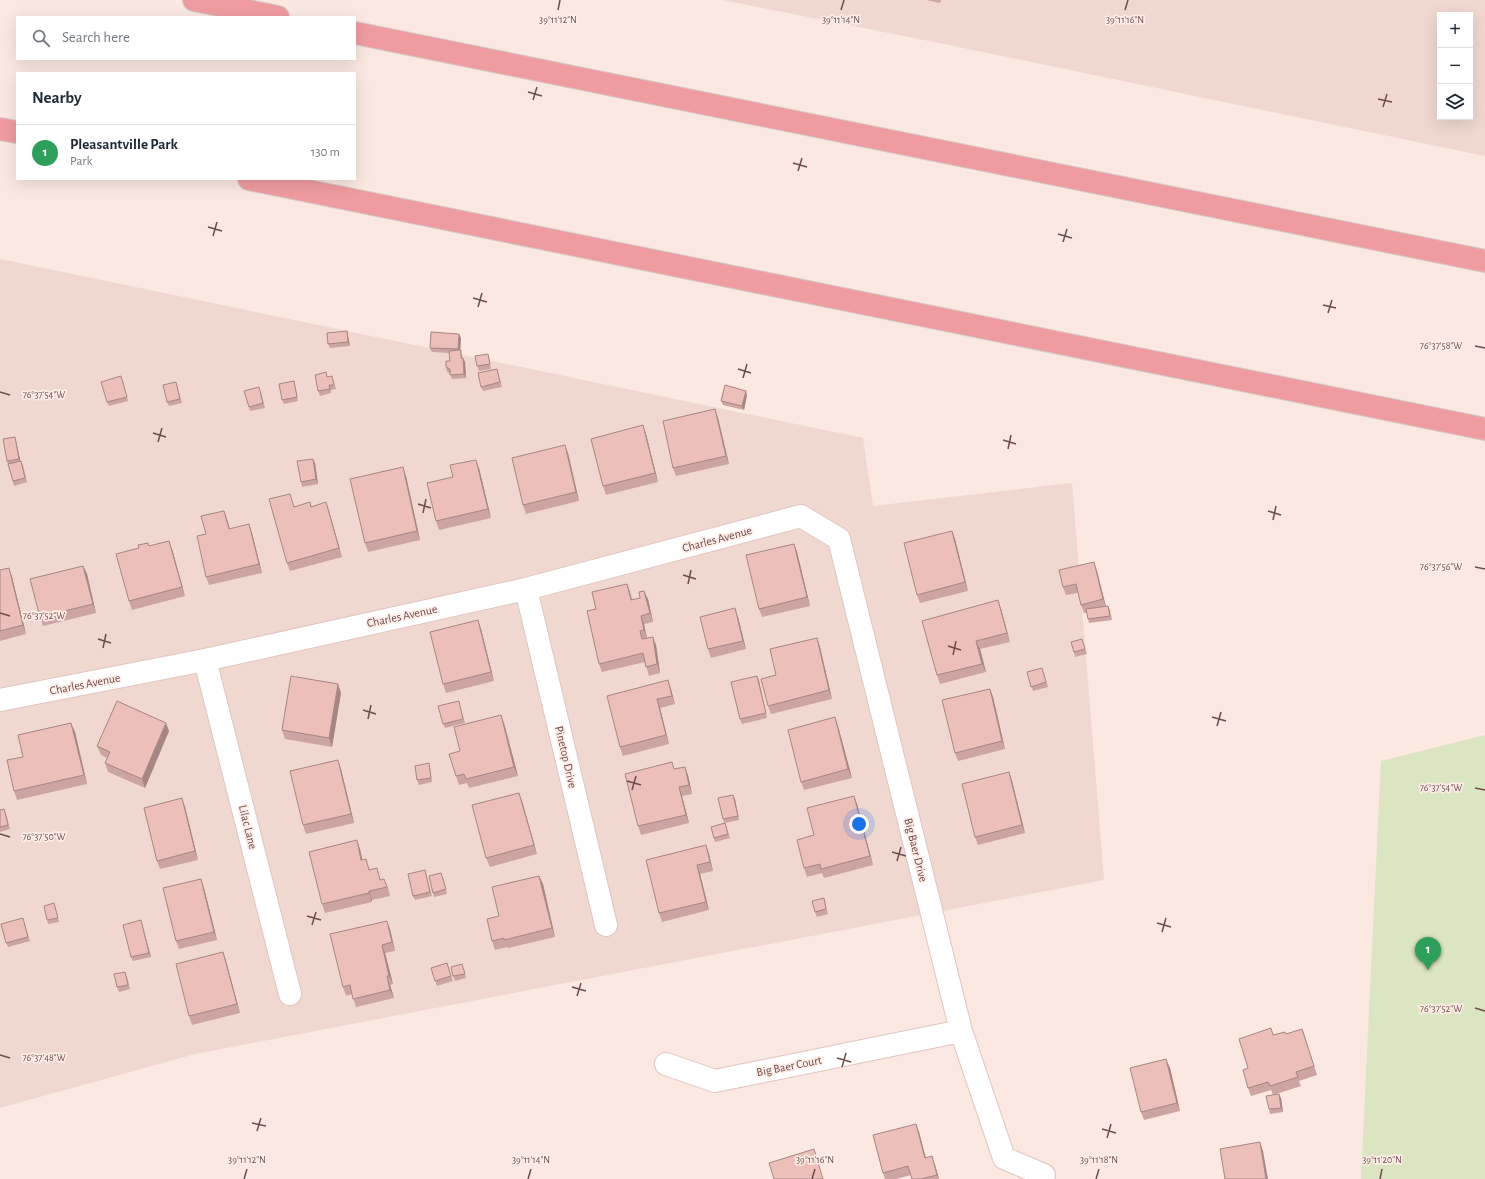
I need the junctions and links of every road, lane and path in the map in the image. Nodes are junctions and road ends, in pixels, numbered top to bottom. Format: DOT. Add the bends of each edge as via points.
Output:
graph roads {
  1 [pos="194,0"];
  2 [pos="273,16"];
  3 [pos="356,33"];
  4 [pos="0,129"];
  5 [pos="16,132"];
  6 [pos="254,180"];
  7 [pos="1485,261"];
  8 [pos="1485,429"];
  9 [pos="801,516"];
  10 [pos="526,589"];
  11 [pos="205,660"];
  12 [pos="0,700"];
  13 [pos="606,925"];
  14 [pos="290,994"];
  15 [pos="961,1031"];
  16 [pos="666,1064"];
  17 [pos="1044,1175"];
  1 -- 2 [label="highway"];
  3 -- 7 [label="highway"];
  4 -- 5 [label="highway"];
  6 -- 8 [label="highway"];
  9 -- 10 [label="street, Charles Avenue"];
  9 -- 15 [label="street, Big Baer Drive" via="839,539"];
  10 -- 11 [label="street, Charles Avenue"];
  10 -- 13 [label="street, Pinetop Drive"];
  11 -- 12 [label="street, Charles Avenue"];
  11 -- 14 [label="street, Lilac Lane"];
  15 -- 16 [label="street, Big Baer Court" via="715,1080"];
  15 -- 17 [label="street, Big Baer Drive" via="1004,1158"];
}
